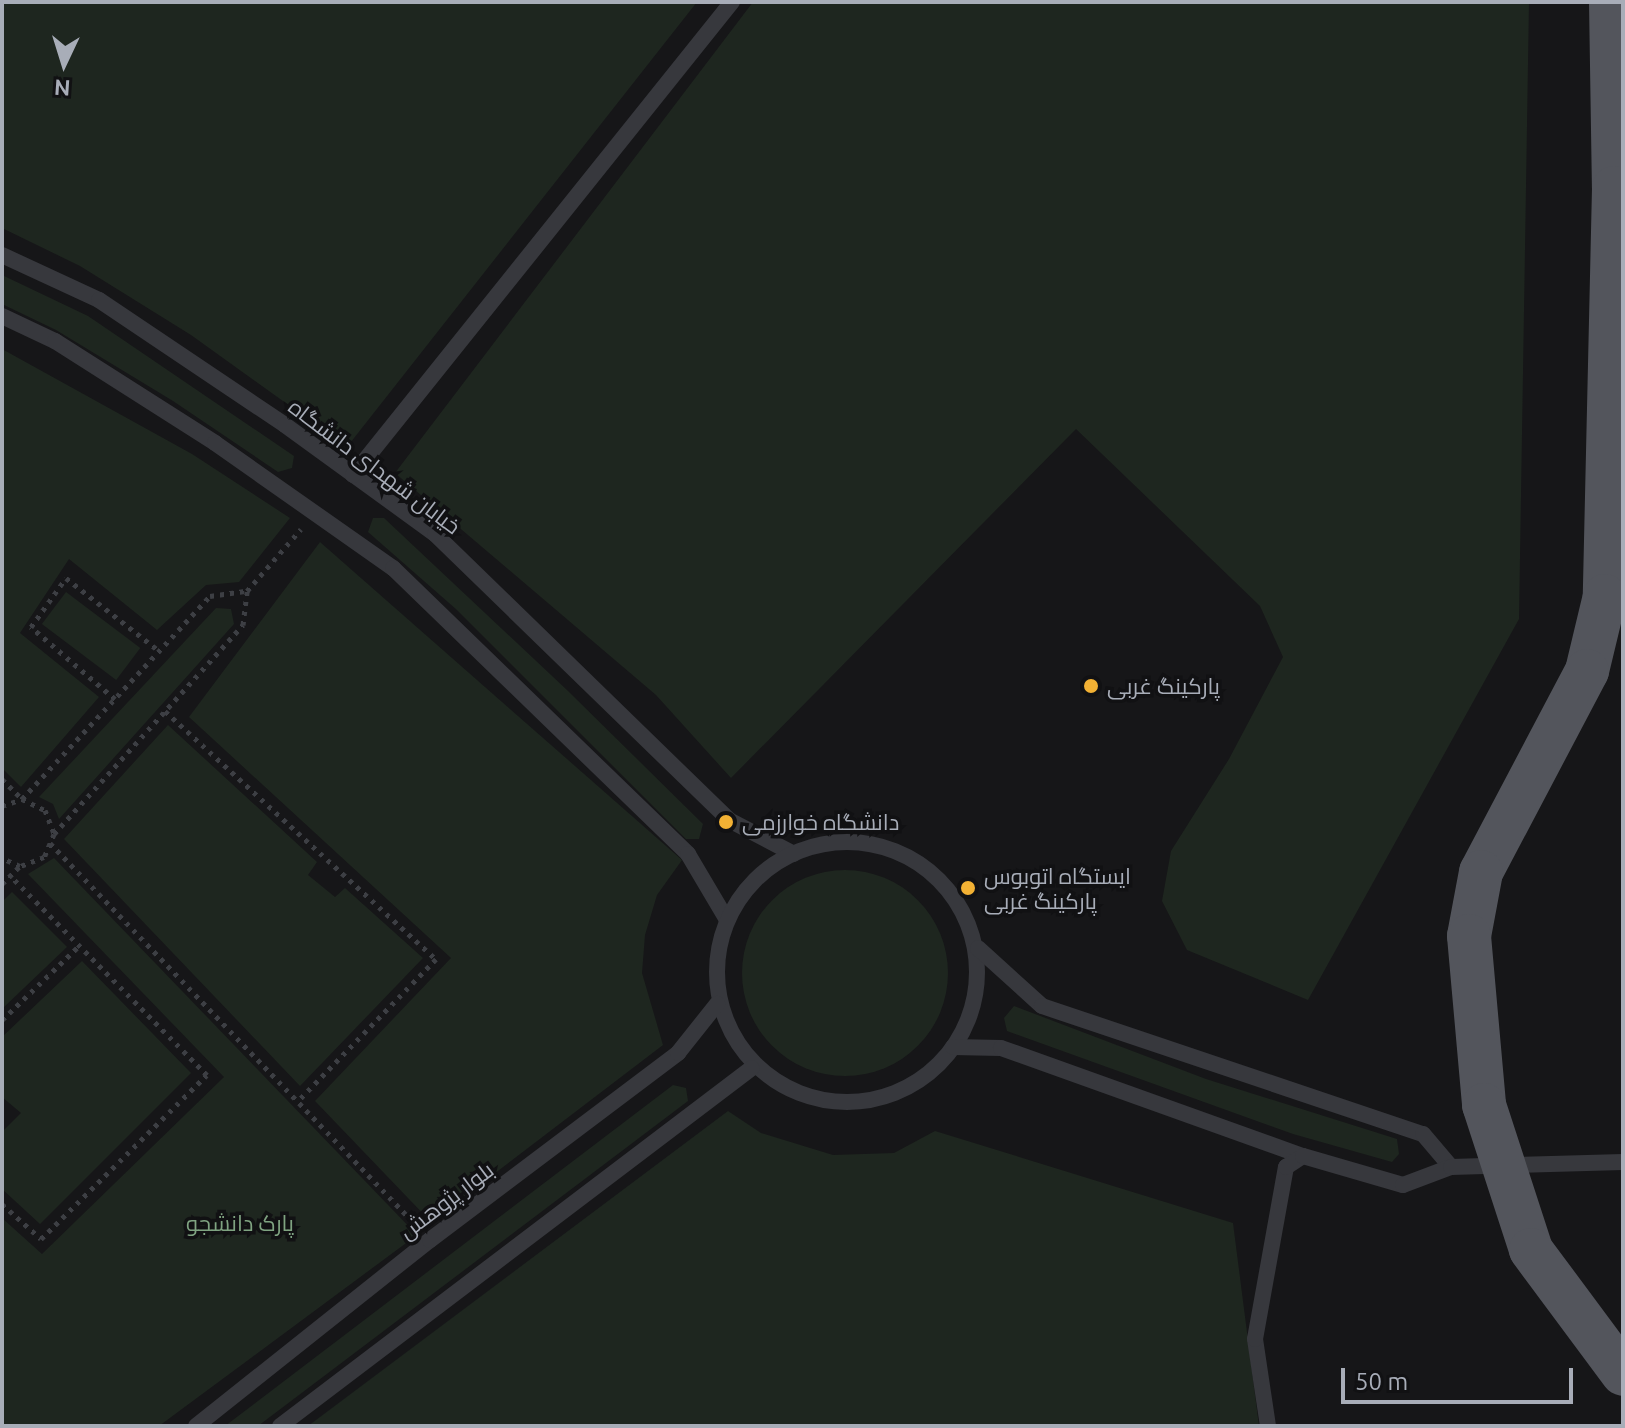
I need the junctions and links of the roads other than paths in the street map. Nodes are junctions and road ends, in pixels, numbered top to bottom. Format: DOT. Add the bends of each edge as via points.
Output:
graph roads {
  1 [pos="732,2"];
  2 [pos="1611,2"];
  3 [pos="2,255"];
  4 [pos="2,316"];
  5 [pos="353,475"];
  6 [pos="794,854"];
  7 [pos="727,920"];
  8 [pos="978,948"];
  9 [pos="717,1004"];
  10 [pos="953,1047"];
  11 [pos="752,1068"];
  12 [pos="1303,1156"];
  13 [pos="1623,1162"];
  14 [pos="1451,1167"];
  15 [pos="1502,1167"];
  16 [pos="1623,1374"];
  17 [pos="196,1426"];
  18 [pos="280,1426"];
  19 [pos="1268,1426"];
  1 -- 5 [label="lane"];
  2 -- 15 [label="main road" via="1614,188 1605,596 1587,671 1481,872 1469,936 1484,1105"];
  3 -- 5 [label="lane, خیابان شهدای دانشگاه" via="99,300"];
  4 -- 7 [label="lane" via="55,341 318,511 393,568 688,854"];
  5 -- 6 [label="lane, خیابان شهدای دانشگاه" via="435,534 729,820"];
  6 -- 7 [label="lane" via="766,870"];
  6 -- 8 [label="lane" via="824,844 858,843 901,855 946,887"];
  7 -- 9 [label="lane" via="718,956"];
  8 -- 10 [label="lane" via="970,1014"];
  8 -- 14 [label="lane" via="1042,1006 1423,1134"];
  9 -- 11 [label="lane"];
  9 -- 17 [label="lane, بلوار پژوهش" via="678,1053"];
  10 -- 11 [label="lane" via="904,1089 871,1099 837,1101 804,1094"];
  10 -- 12 [label="lane" via="1001,1048"];
  11 -- 18 [label="lane"];
  12 -- 14 [label="lane" via="1403,1185"];
  12 -- 19 [label="lane" via="1281,1174 1255,1339"];
  13 -- 15 [label="lane"];
  14 -- 15 [label="lane"];
  15 -- 16 [label="main road" via="1531,1250"];
}
